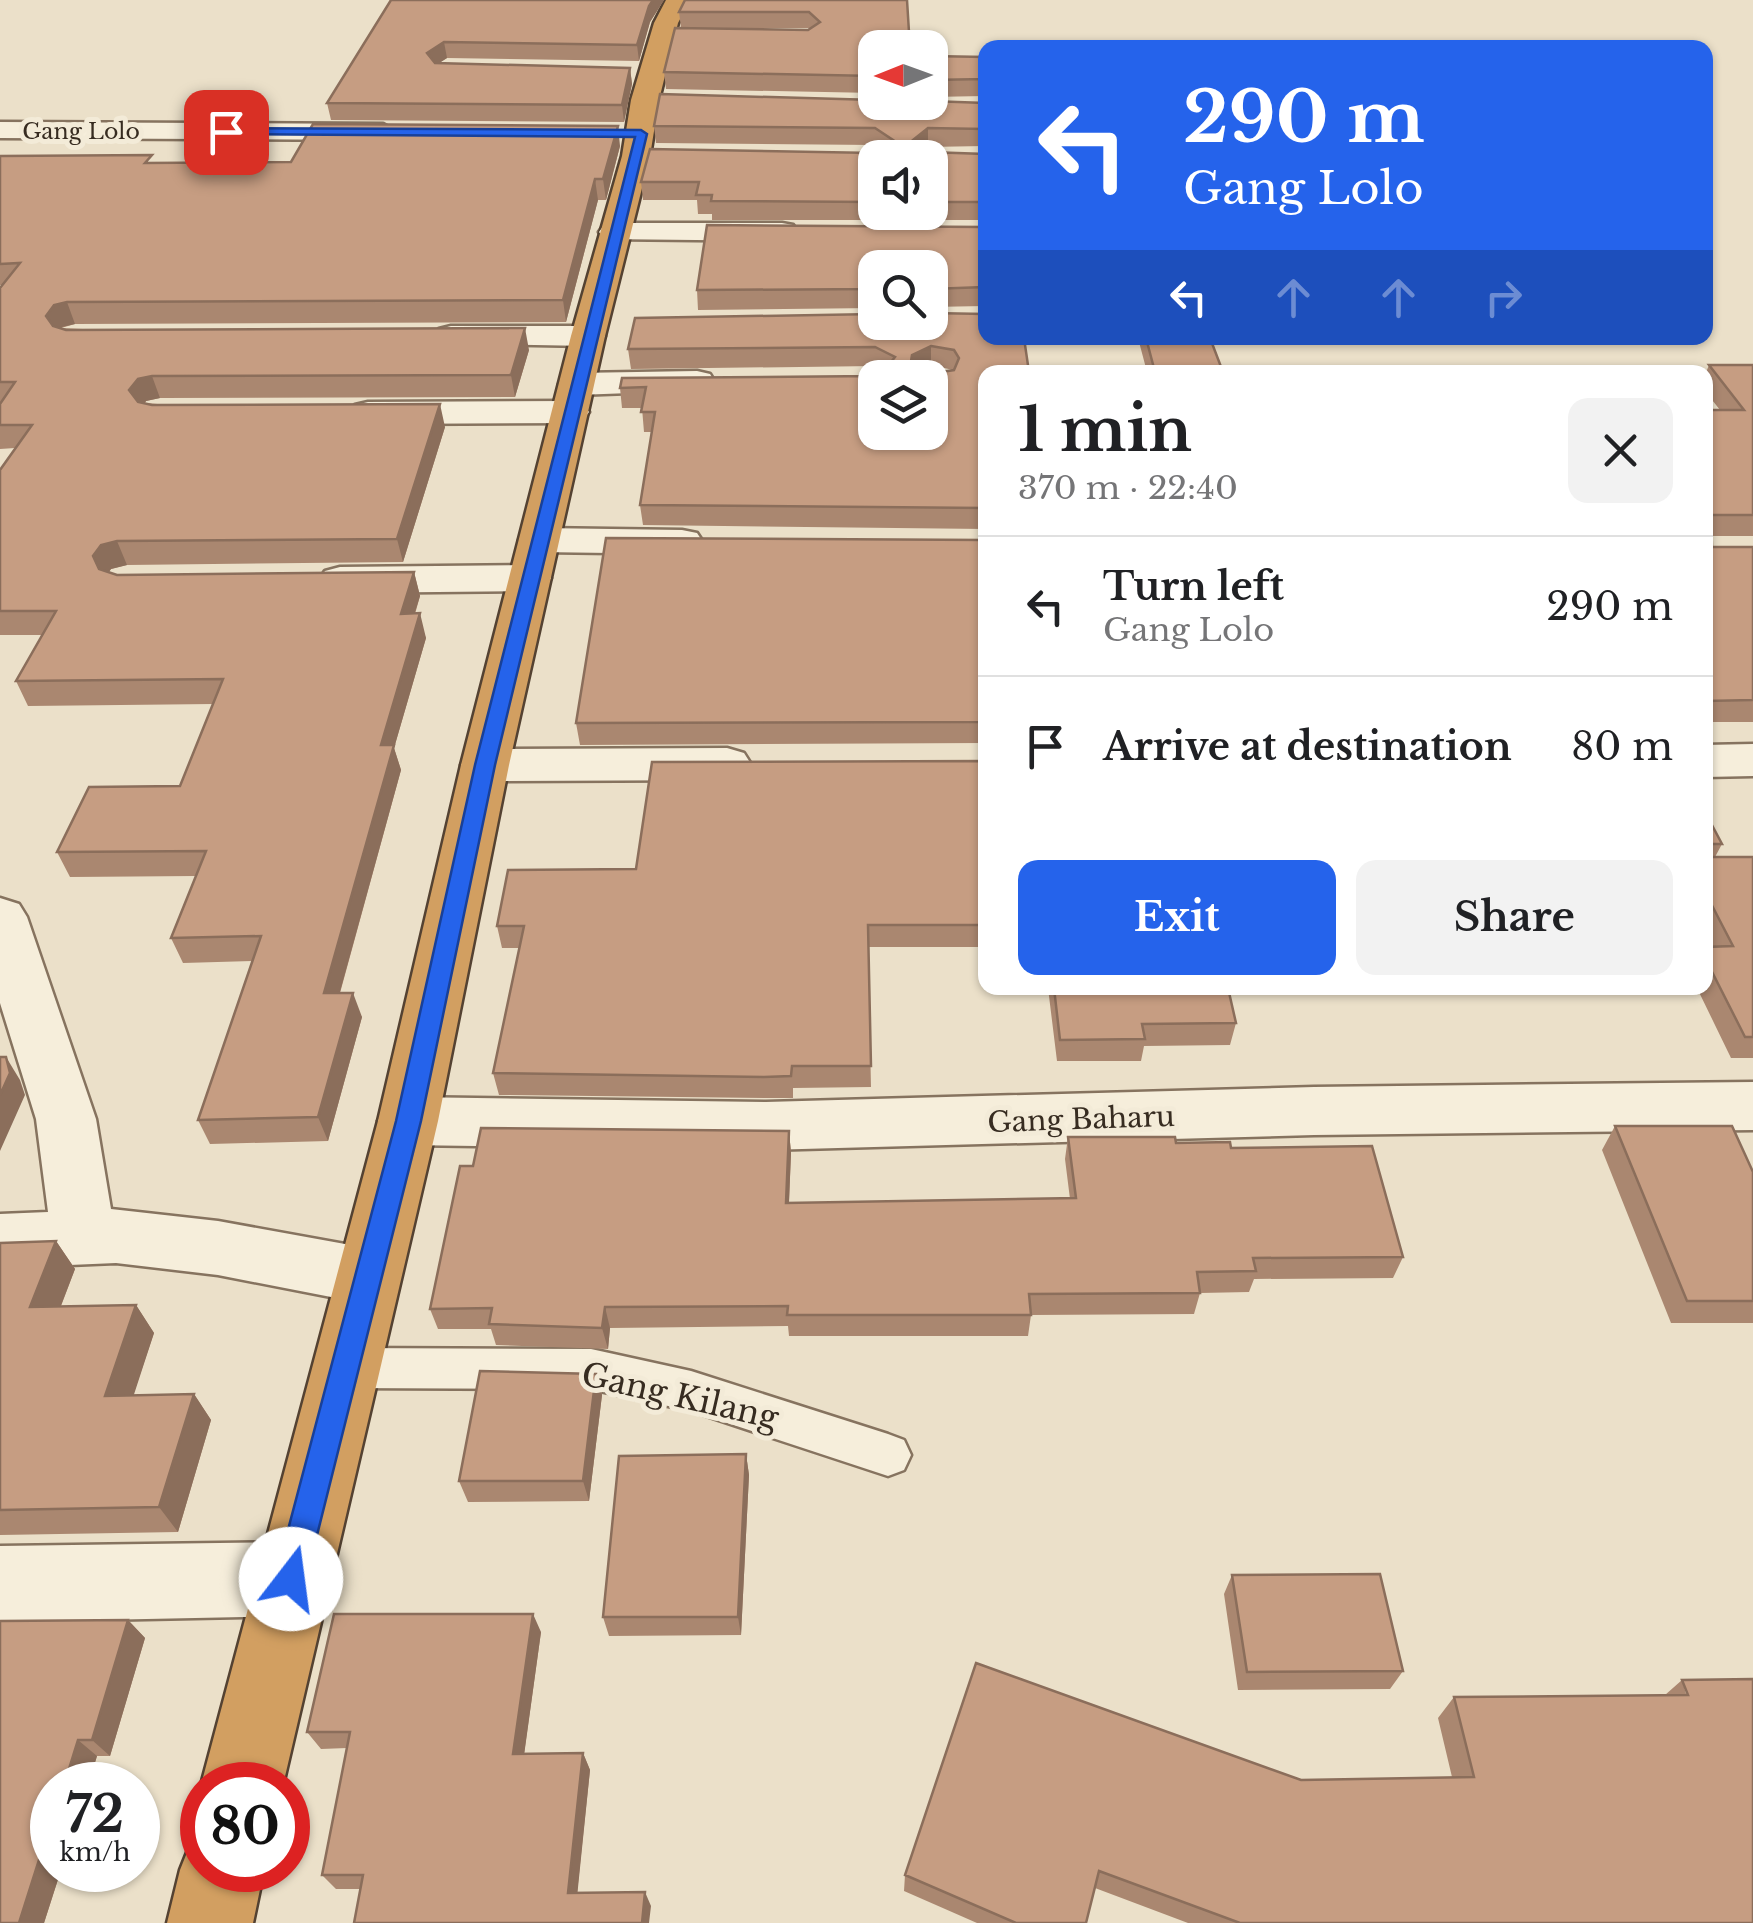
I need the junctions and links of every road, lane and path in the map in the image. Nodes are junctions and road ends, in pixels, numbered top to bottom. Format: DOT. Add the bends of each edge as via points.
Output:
graph roads {
  1 [pos="650,91"];
  2 [pos="0,130"];
  3 [pos="408,132"];
  4 [pos="615,232"];
  5 [pos="810,232"];
  6 [pos="604,328"];
  7 [pos="415,336"];
  8 [pos="736,382"];
  9 [pos="574,398"];
  10 [pos="336,413"];
  11 [pos="714,542"];
  12 [pos="535,559"];
  13 [pos="300,581"];
  14 [pos="1753,760"];
  15 [pos="1713,761"];
  16 [pos="774,764"];
  17 [pos="485,765"];
  18 [pos="0,917"];
  19 [pos="1753,1106"];
  20 [pos="408,1121"];
  21 [pos="100,1237"];
  22 [pos="0,1241"];
  23 [pos="367,1276"];
  24 [pos="344,1379"];
  25 [pos="888,1455"];
  26 [pos="291,1579"];
  27 [pos="0,1584"];
  28 [pos="247,1762"];
  29 [pos="217,1892"];
  30 [pos="210,1923"];
  1 -- 4 [label="highway"];
  2 -- 3 [label="street, Gang Lolo"];
  4 -- 5 [label="street"];
  4 -- 6 [label="highway"];
  6 -- 7 [label="street"];
  6 -- 9 [label="highway"];
  8 -- 9 [label="street"];
  9 -- 10 [label="street"];
  9 -- 12 [label="highway"];
  11 -- 12 [label="street"];
  12 -- 13 [label="street"];
  12 -- 17 [label="highway"];
  14 -- 15 [label="street"];
  16 -- 17 [label="street"];
  17 -- 20 [label="highway"];
  18 -- 21 [label="street"];
  19 -- 20 [label="street, Gang Baharu" via="766,1126"];
  20 -- 23 [label="highway"];
  21 -- 22 [label="street"];
  21 -- 23 [label="street" via="218,1248"];
  23 -- 24 [label="highway"];
  24 -- 25 [label="lane, Gang Kilang" via="591,1369 691,1391"];
  24 -- 26 [label="highway"];
  26 -- 27 [label="street"];
  26 -- 28 [label="highway"];
  29 -- 30 [label="highway"];
}
